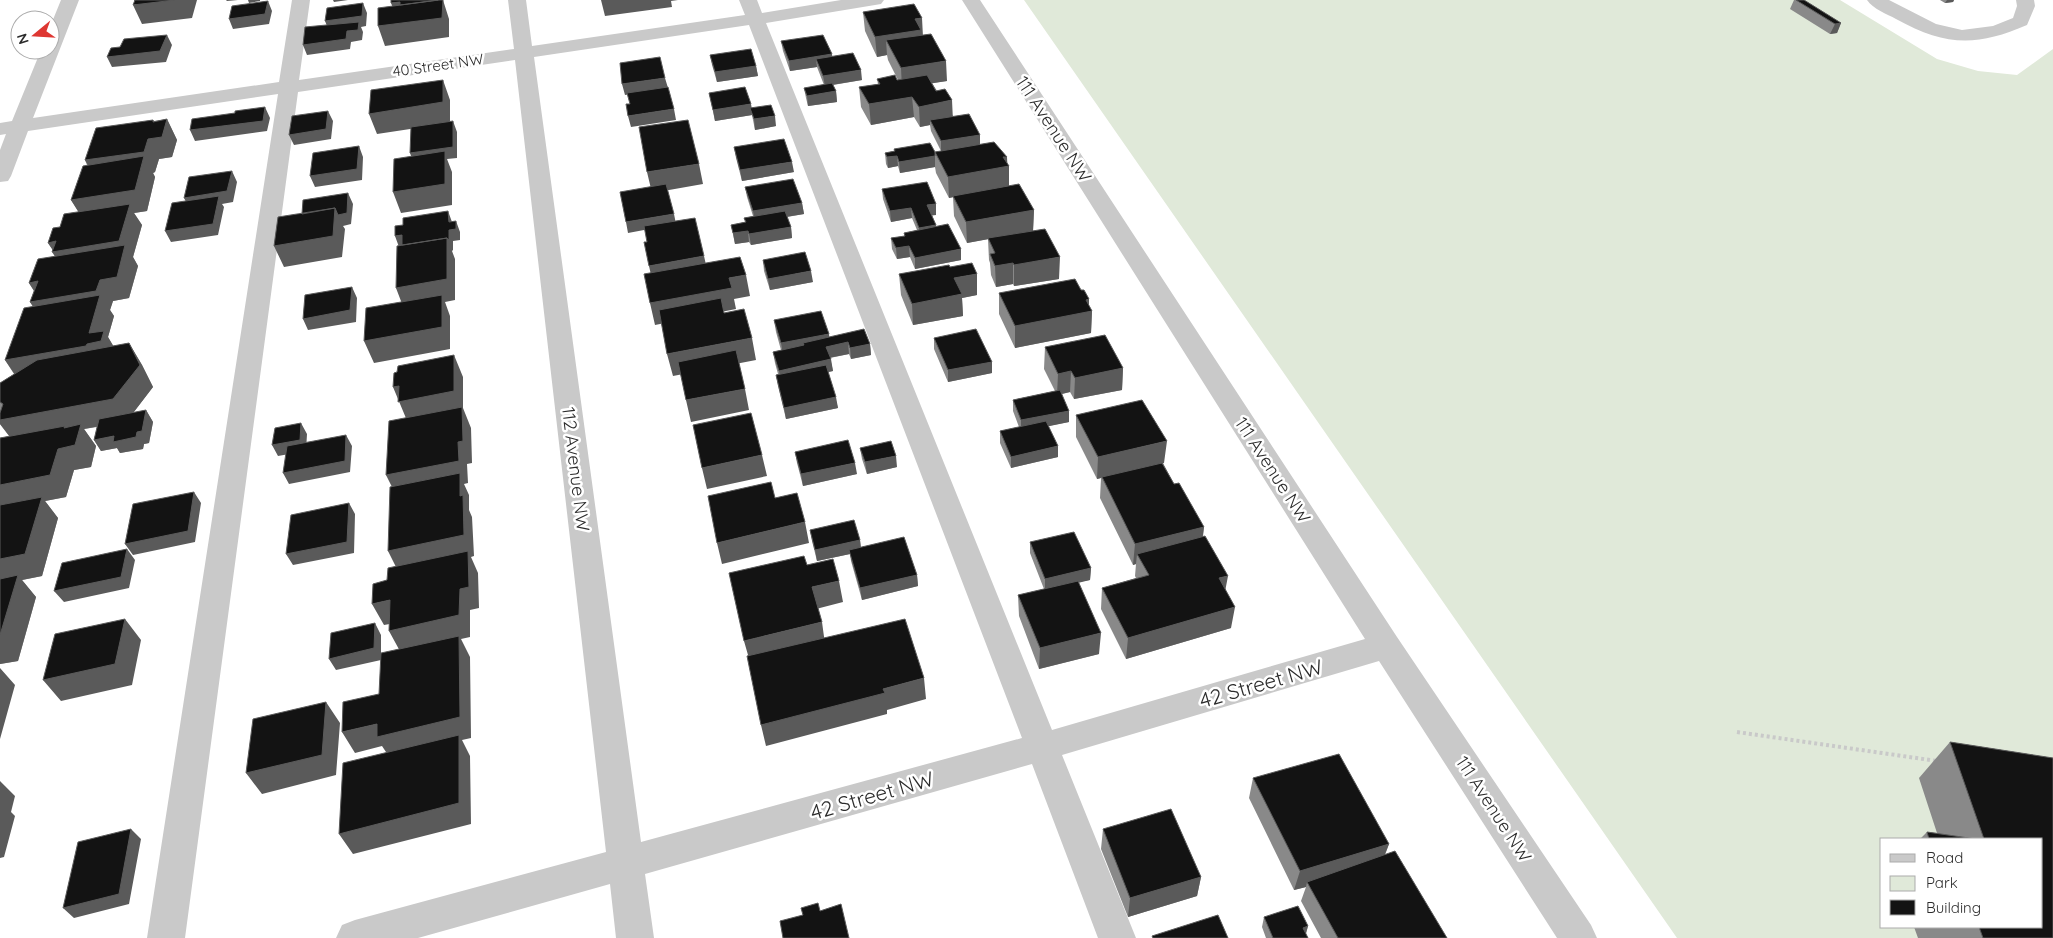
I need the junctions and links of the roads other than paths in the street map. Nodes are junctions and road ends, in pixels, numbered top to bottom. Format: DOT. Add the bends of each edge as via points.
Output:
graph roads {
  1 [pos="70,0"];
  2 [pos="301,0"];
  3 [pos="516,0"];
  4 [pos="875,0"];
  5 [pos="971,0"];
  6 [pos="1876,0"];
  7 [pos="2025,0"];
  8 [pos="752,10"];
  9 [pos="522,53"];
  10 [pos="289,87"];
  11 [pos="20,126"];
  12 [pos="0,129"];
  13 [pos="0,176"];
  14 [pos="1386,646"];
  15 [pos="1042,747"];
  16 [pos="627,862"];
  17 [pos="166,938"];
  18 [pos="355,938"];
  19 [pos="636,938"];
  20 [pos="1117,938"];
  21 [pos="1578,938"];
  1 -- 11 [label="street"];
  2 -- 10 [label="street"];
  3 -- 9 [label="street, 112 Avenue NW"];
  4 -- 8 [label="street, 40 Street NW"];
  5 -- 14 [label="street, 111 Avenue NW"];
  6 -- 7 [label="street" via="1922,27 1958,37 2000,31 2021,21"];
  8 -- 9 [label="street, 40 Street NW"];
  8 -- 15 [label="street"];
  9 -- 10 [label="street, 40 Street NW"];
  9 -- 16 [label="street, 112 Avenue NW"];
  10 -- 11 [label="street, 40 Street NW"];
  10 -- 17 [label="street"];
  11 -- 12 [label="street, 40 Street NW"];
  11 -- 13 [label="street"];
  14 -- 15 [label="street, 42 Street NW"];
  14 -- 21 [label="street, 111 Avenue NW"];
  15 -- 16 [label="street, 42 Street NW"];
  15 -- 20 [label="street"];
  16 -- 18 [label="street, 42 Street NW"];
  16 -- 19 [label="street, 112 Avenue NW"];
}
